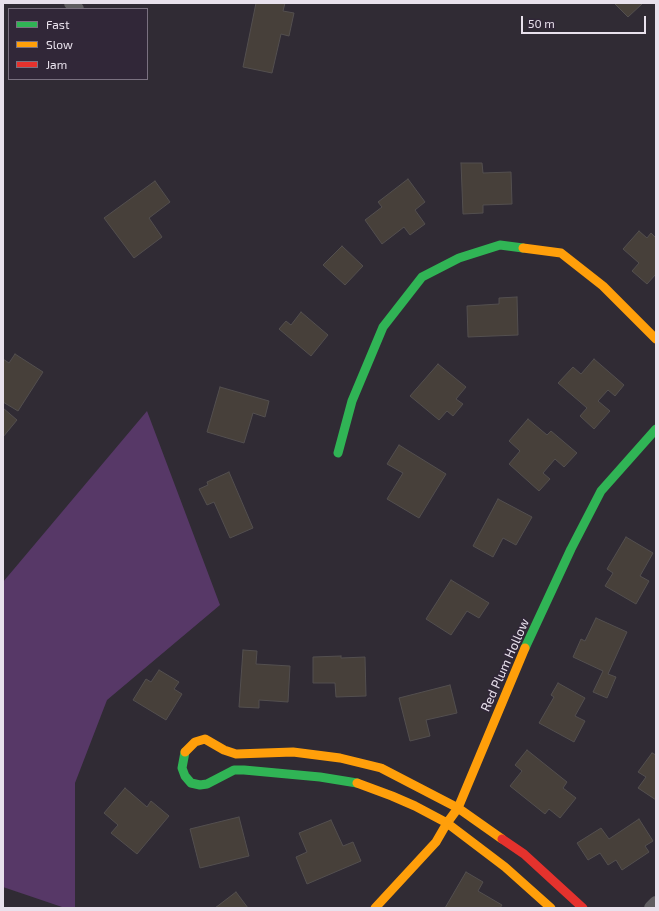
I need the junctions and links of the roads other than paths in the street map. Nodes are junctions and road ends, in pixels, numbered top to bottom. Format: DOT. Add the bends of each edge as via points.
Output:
graph roads {
  1 [pos="656,339"];
  2 [pos="656,429"];
  3 [pos="338,453"];
  4 [pos="458,808"];
  5 [pos="447,823"];
  6 [pos="656,903"];
  7 [pos="375,908"];
  8 [pos="551,908"];
  9 [pos="583,908"];
  10 [pos="651,908"];
  1 -- 3 [label="street" via="603,286 561,253 500,245 459,258 422,277 383,327 352,401"];
  2 -- 4 [label="street, Red Plum Hollow" via="601,491 520,660"];
  4 -- 5 [label="street, Red Plum Hollow"];
  4 -- 5 [label="street" via="381,768 340,758 293,752 236,754 205,739 194,742 184,753 182,768 191,782 200,785 208,784 234,770 320,777 358,783 415,806"];
  4 -- 9 [label="street" via="524,854"];
  5 -- 7 [label="street, Red Plum Hollow" via="436,842"];
  5 -- 8 [label="street" via="505,867"];
  6 -- 10 [label="street"];
}
